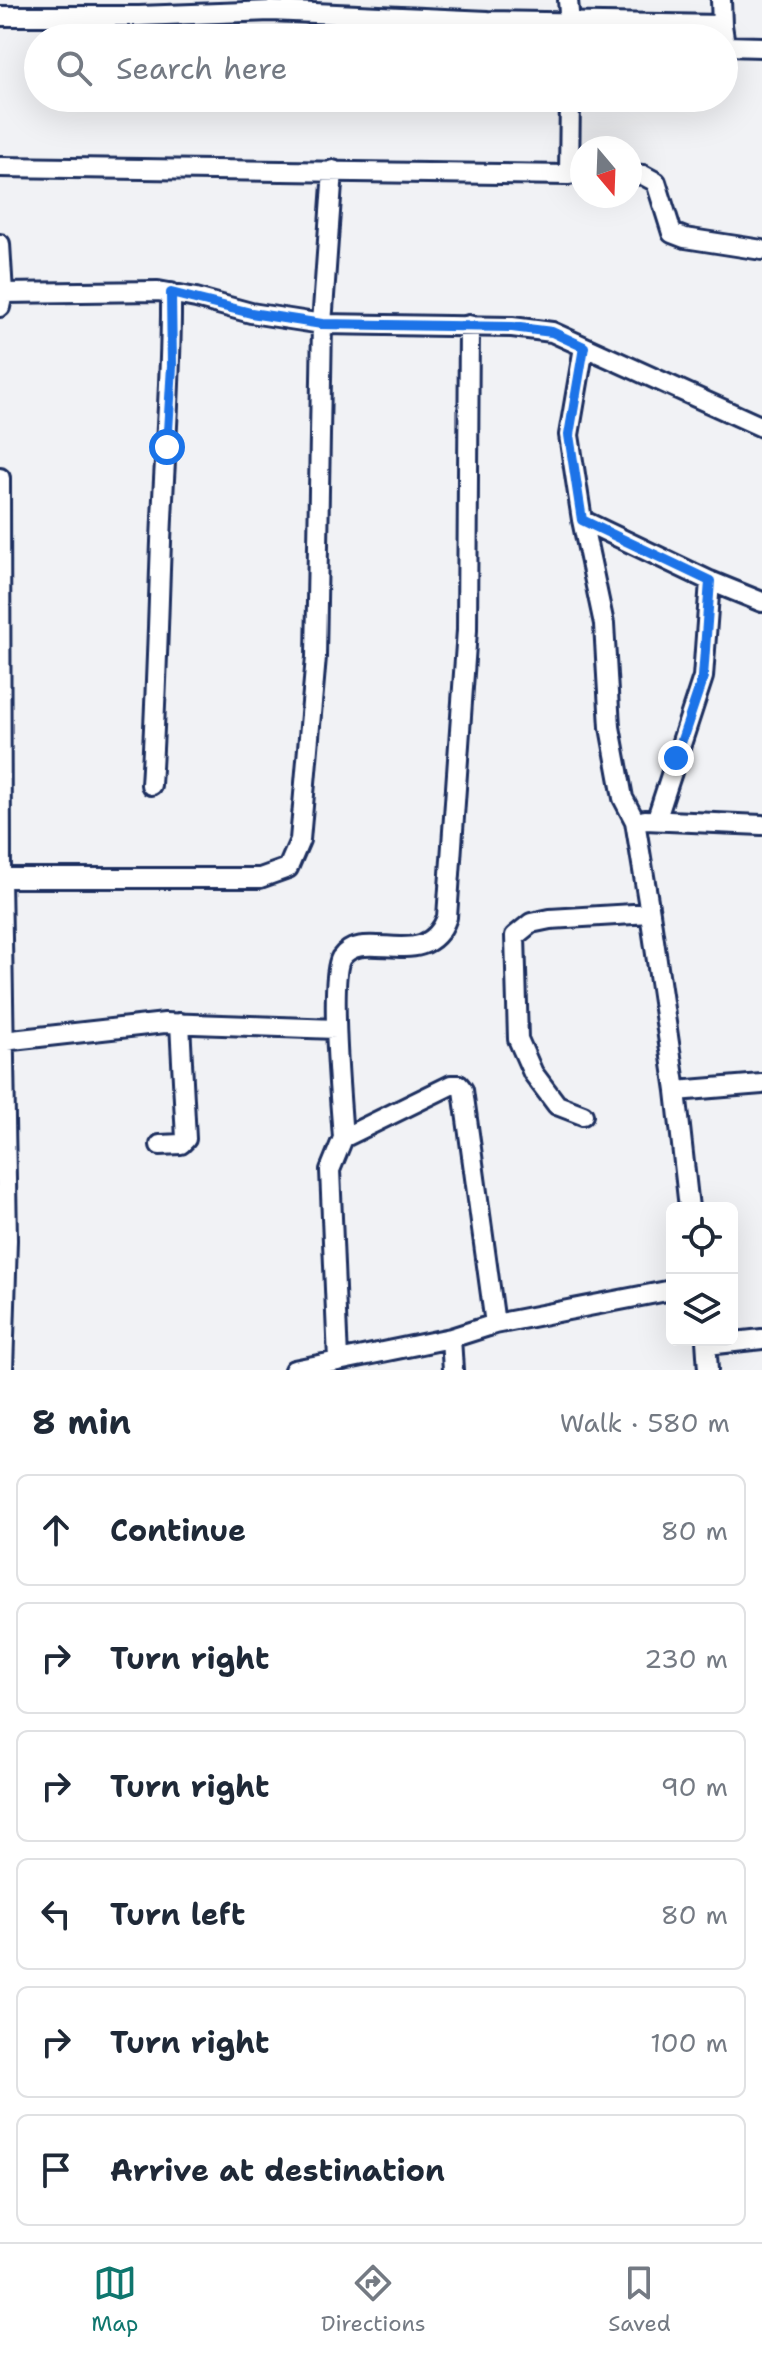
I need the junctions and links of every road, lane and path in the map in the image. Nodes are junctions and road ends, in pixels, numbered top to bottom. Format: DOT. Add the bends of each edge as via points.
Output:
graph roads {
  1 [pos="568,0"];
  2 [pos="721,0"];
  3 [pos="323,6"];
  4 [pos="163,7"];
  5 [pos="0,16"];
  6 [pos="516,24"];
  7 [pos="571,24"];
  8 [pos="722,24"];
  9 [pos="738,46"];
  10 [pos="762,47"];
  11 [pos="571,112"];
  12 [pos="572,136"];
  13 [pos="0,167"];
  14 [pos="333,170"];
  15 [pos="570,174"];
  16 [pos="642,175"];
  17 [pos="0,244"];
  18 [pos="762,250"];
  19 [pos="171,293"];
  20 [pos="2,300"];
  21 [pos="322,324"];
  22 [pos="469,325"];
  23 [pos="584,347"];
  24 [pos="762,427"];
  25 [pos="0,478"];
  26 [pos="582,520"];
  27 [pos="710,581"];
  28 [pos="762,602"];
  29 [pos="1,766"];
  30 [pos="151,785"];
  31 [pos="657,818"];
  32 [pos="635,821"];
  33 [pos="762,825"];
  34 [pos="1,878"];
  35 [pos="650,913"];
  36 [pos="180,1023"];
  37 [pos="336,1029"];
  38 [pos="3,1041"];
  39 [pos="762,1084"];
  40 [pos="676,1091"];
  41 [pos="3,1111"];
  42 [pos="583,1115"];
  43 [pos="343,1138"];
  44 [pos="160,1145"];
  45 [pos="688,1202"];
  46 [pos="4,1240"];
  47 [pos="666,1291"];
  48 [pos="495,1324"];
  49 [pos="451,1338"];
  50 [pos="762,1339"];
  51 [pos="738,1340"];
  52 [pos="706,1346"];
  53 [pos="338,1360"];
  54 [pos="3,1370"];
  55 [pos="295,1370"];
  56 [pos="453,1370"];
  57 [pos="708,1370"];
  1 -- 7 [label="street"];
  2 -- 8 [label="street"];
  3 -- 4 [label="street" via="271,11"];
  3 -- 6 [label="street"];
  4 -- 5 [label="street"];
  9 -- 10 [label="street"];
  11 -- 12 [label="street"];
  13 -- 14 [label="street"];
  14 -- 15 [label="street"];
  14 -- 21 [label="street"];
  16 -- 18 [label="street" via="656,182 672,233"];
  17 -- 20 [label="street"];
  19 -- 20 [label="street"];
  19 -- 21 [label="street"];
  19 -- 30 [label="street"];
  21 -- 22 [label="street"];
  21 -- 34 [label="street" via="316,657 300,840 288,868 260,878"];
  22 -- 23 [label="street" via="552,332"];
  22 -- 37 [label="street" via="467,630 447,917 441,933 427,945 355,948 343,955 337,966"];
  23 -- 24 [label="street"];
  23 -- 26 [label="street" via="569,435"];
  25 -- 29 [label="street"];
  26 -- 27 [label="street"];
  26 -- 32 [label="street" via="604,624 610,727 623,798"];
  27 -- 28 [label="street"];
  27 -- 31 [label="street" via="703,677"];
  29 -- 34 [label="street"];
  31 -- 32 [label="street"];
  31 -- 33 [label="street"];
  32 -- 35 [label="street"];
  34 -- 38 [label="street"];
  35 -- 40 [label="street"];
  35 -- 42 [label="street" via="550,919 531,923 515,936 518,1039 533,1073 557,1105"];
  36 -- 37 [label="street"];
  36 -- 38 [label="street"];
  36 -- 44 [label="street" via="186,1139"];
  37 -- 43 [label="street"];
  38 -- 41 [label="street"];
  39 -- 40 [label="street"];
  40 -- 45 [label="street"];
  41 -- 46 [label="street"];
  43 -- 48 [label="street" via="459,1085"];
  43 -- 53 [label="street" via="330,1170"];
  46 -- 54 [label="street"];
  47 -- 48 [label="street"];
  48 -- 49 [label="street"];
  49 -- 53 [label="street"];
  49 -- 56 [label="street"];
  50 -- 51 [label="street"];
  52 -- 57 [label="street"];
  53 -- 55 [label="street"];
}
